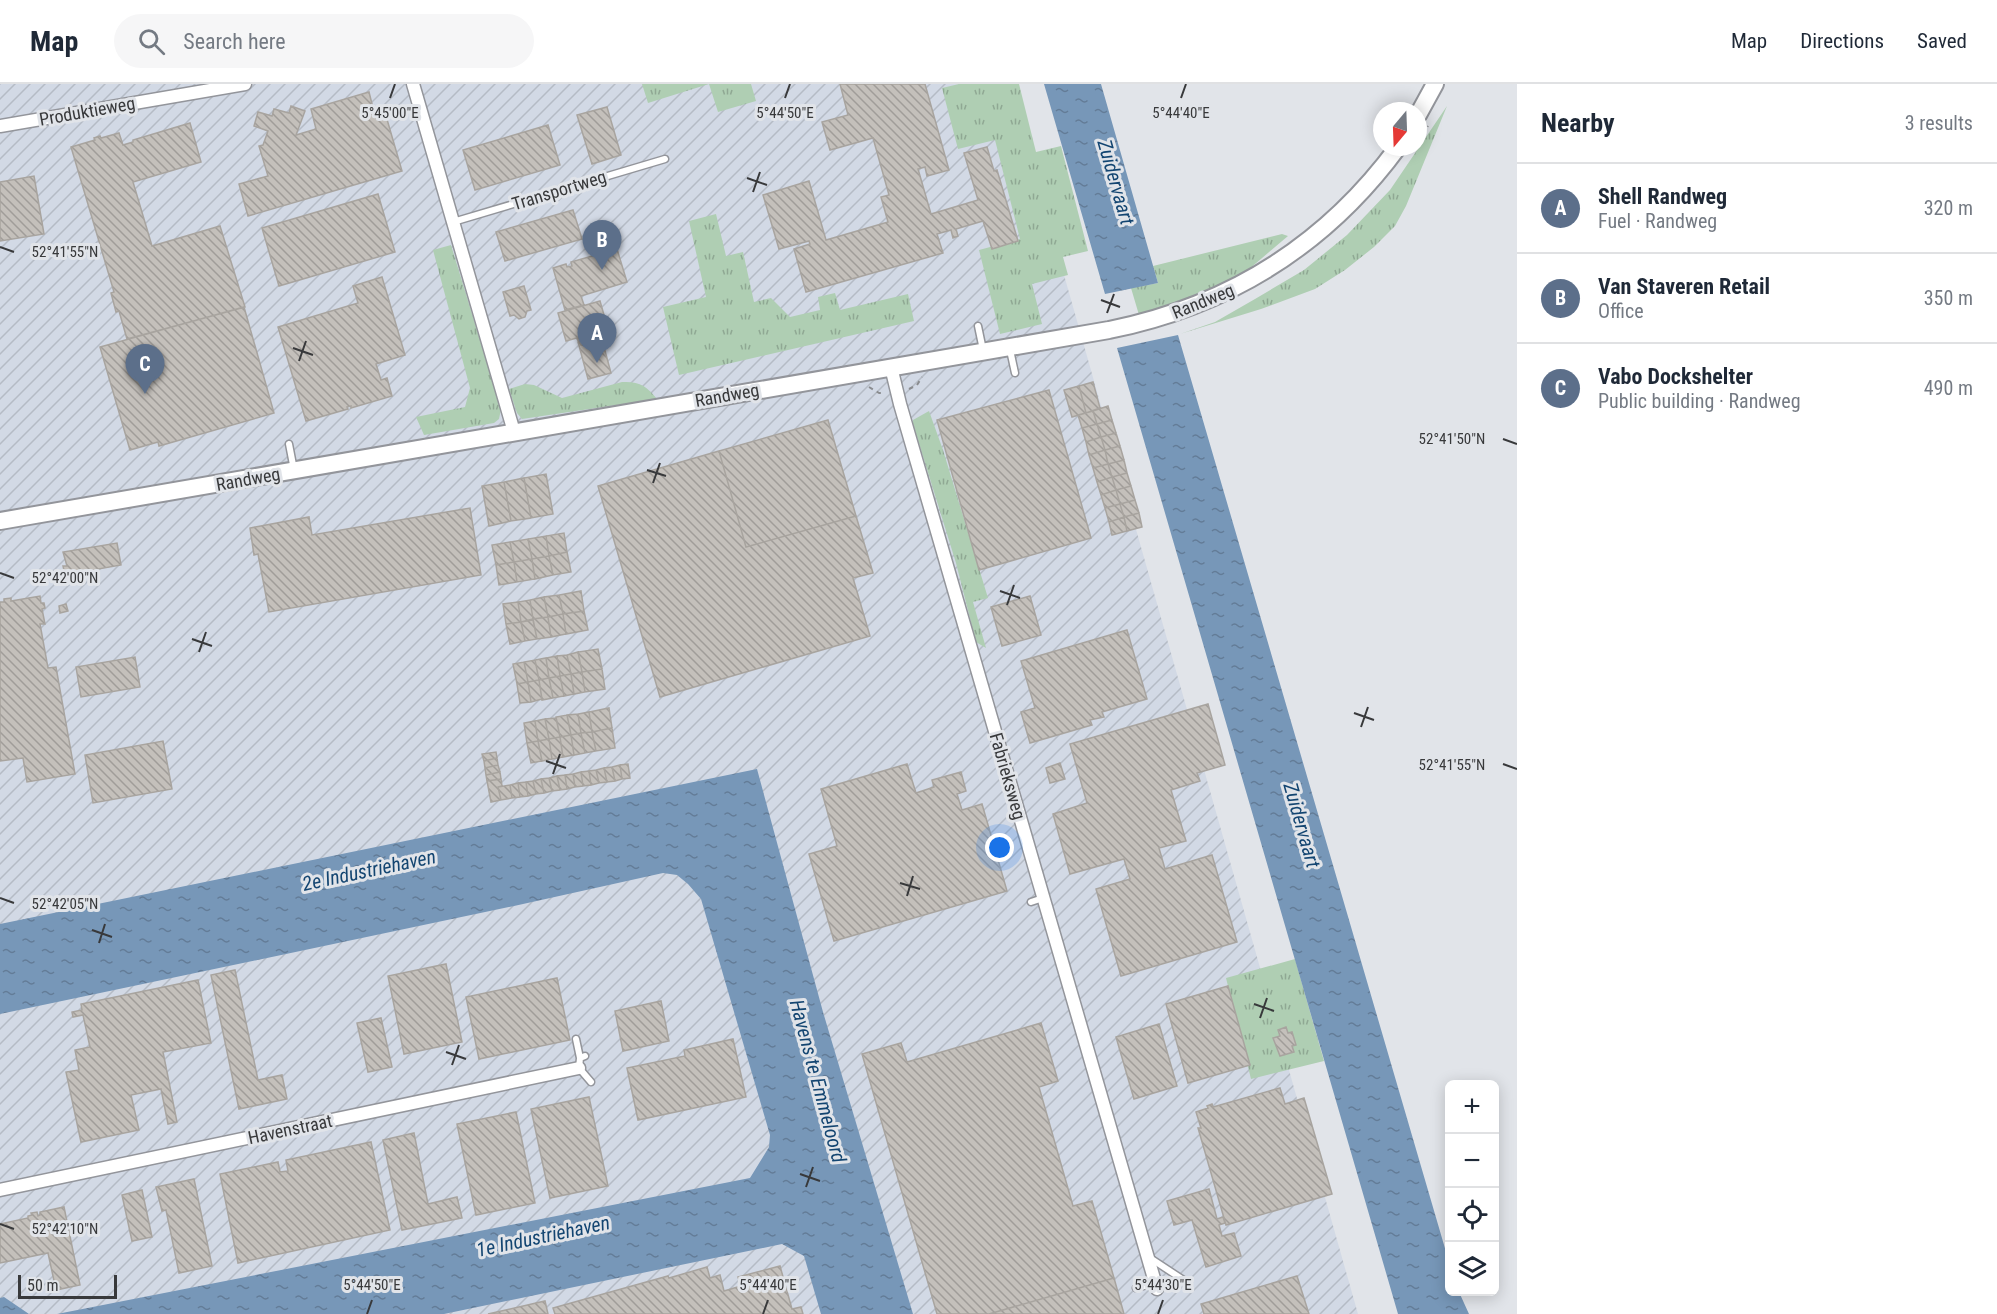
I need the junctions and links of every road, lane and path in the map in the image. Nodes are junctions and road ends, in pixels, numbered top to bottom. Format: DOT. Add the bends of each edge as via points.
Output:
graph roads {
  1 [pos="245,84"];
  2 [pos="413,84"];
  3 [pos="1435,84"];
  4 [pos="1425,102"];
  5 [pos="0,126"];
  6 [pos="1391,156"];
  7 [pos="665,159"];
  8 [pos="453,222"];
  9 [pos="978,326"];
  10 [pos="1010,346"];
  11 [pos="984,351"];
  12 [pos="891,367"];
  13 [pos="1016,373"];
  14 [pos="866,385"];
  15 [pos="891,392"];
  16 [pos="514,432"];
  17 [pos="289,444"];
  18 [pos="294,471"];
  19 [pos="0,521"];
  20 [pos="1043,898"];
  21 [pos="1031,902"];
  22 [pos="576,1039"];
  23 [pos="582,1061"];
  24 [pos="591,1082"];
  25 [pos="0,1190"];
  26 [pos="1147,1256"];
  27 [pos="1188,1283"];
  28 [pos="1156,1286"];
  29 [pos="1136,1288"];
  1 -- 5 [label="street, Produktieweg"];
  2 -- 8 [label="street"];
  3 -- 4 [label="street"];
  6 -- 10 [label="street, Randweg" via="1329,224 1291,254 1238,286 1189,308 1149,320"];
  7 -- 8 [label="lane, Transportweg"];
  8 -- 16 [label="street"];
  9 -- 11 [label="lane"];
  10 -- 11 [label="street, Randweg"];
  10 -- 13 [label="lane"];
  11 -- 12 [label="street, Randweg"];
  12 -- 16 [label="street, Randweg"];
  12 -- 20 [label="street, Fabrieksweg"];
  14 -- 15 [label="path" via="879,393"];
  16 -- 18 [label="street, Randweg"];
  17 -- 18 [label="lane"];
  18 -- 19 [label="street, Randweg"];
  20 -- 21 [label="lane"];
  20 -- 26 [label="street, Fabrieksweg"];
  22 -- 23 [label="lane"];
  23 -- 24 [label="lane"];
  23 -- 25 [label="street, Havenstraat"];
  26 -- 27 [label="lane"];
  26 -- 28 [label="street, Fabrieksweg"];
  28 -- 29 [label="lane"];
}
